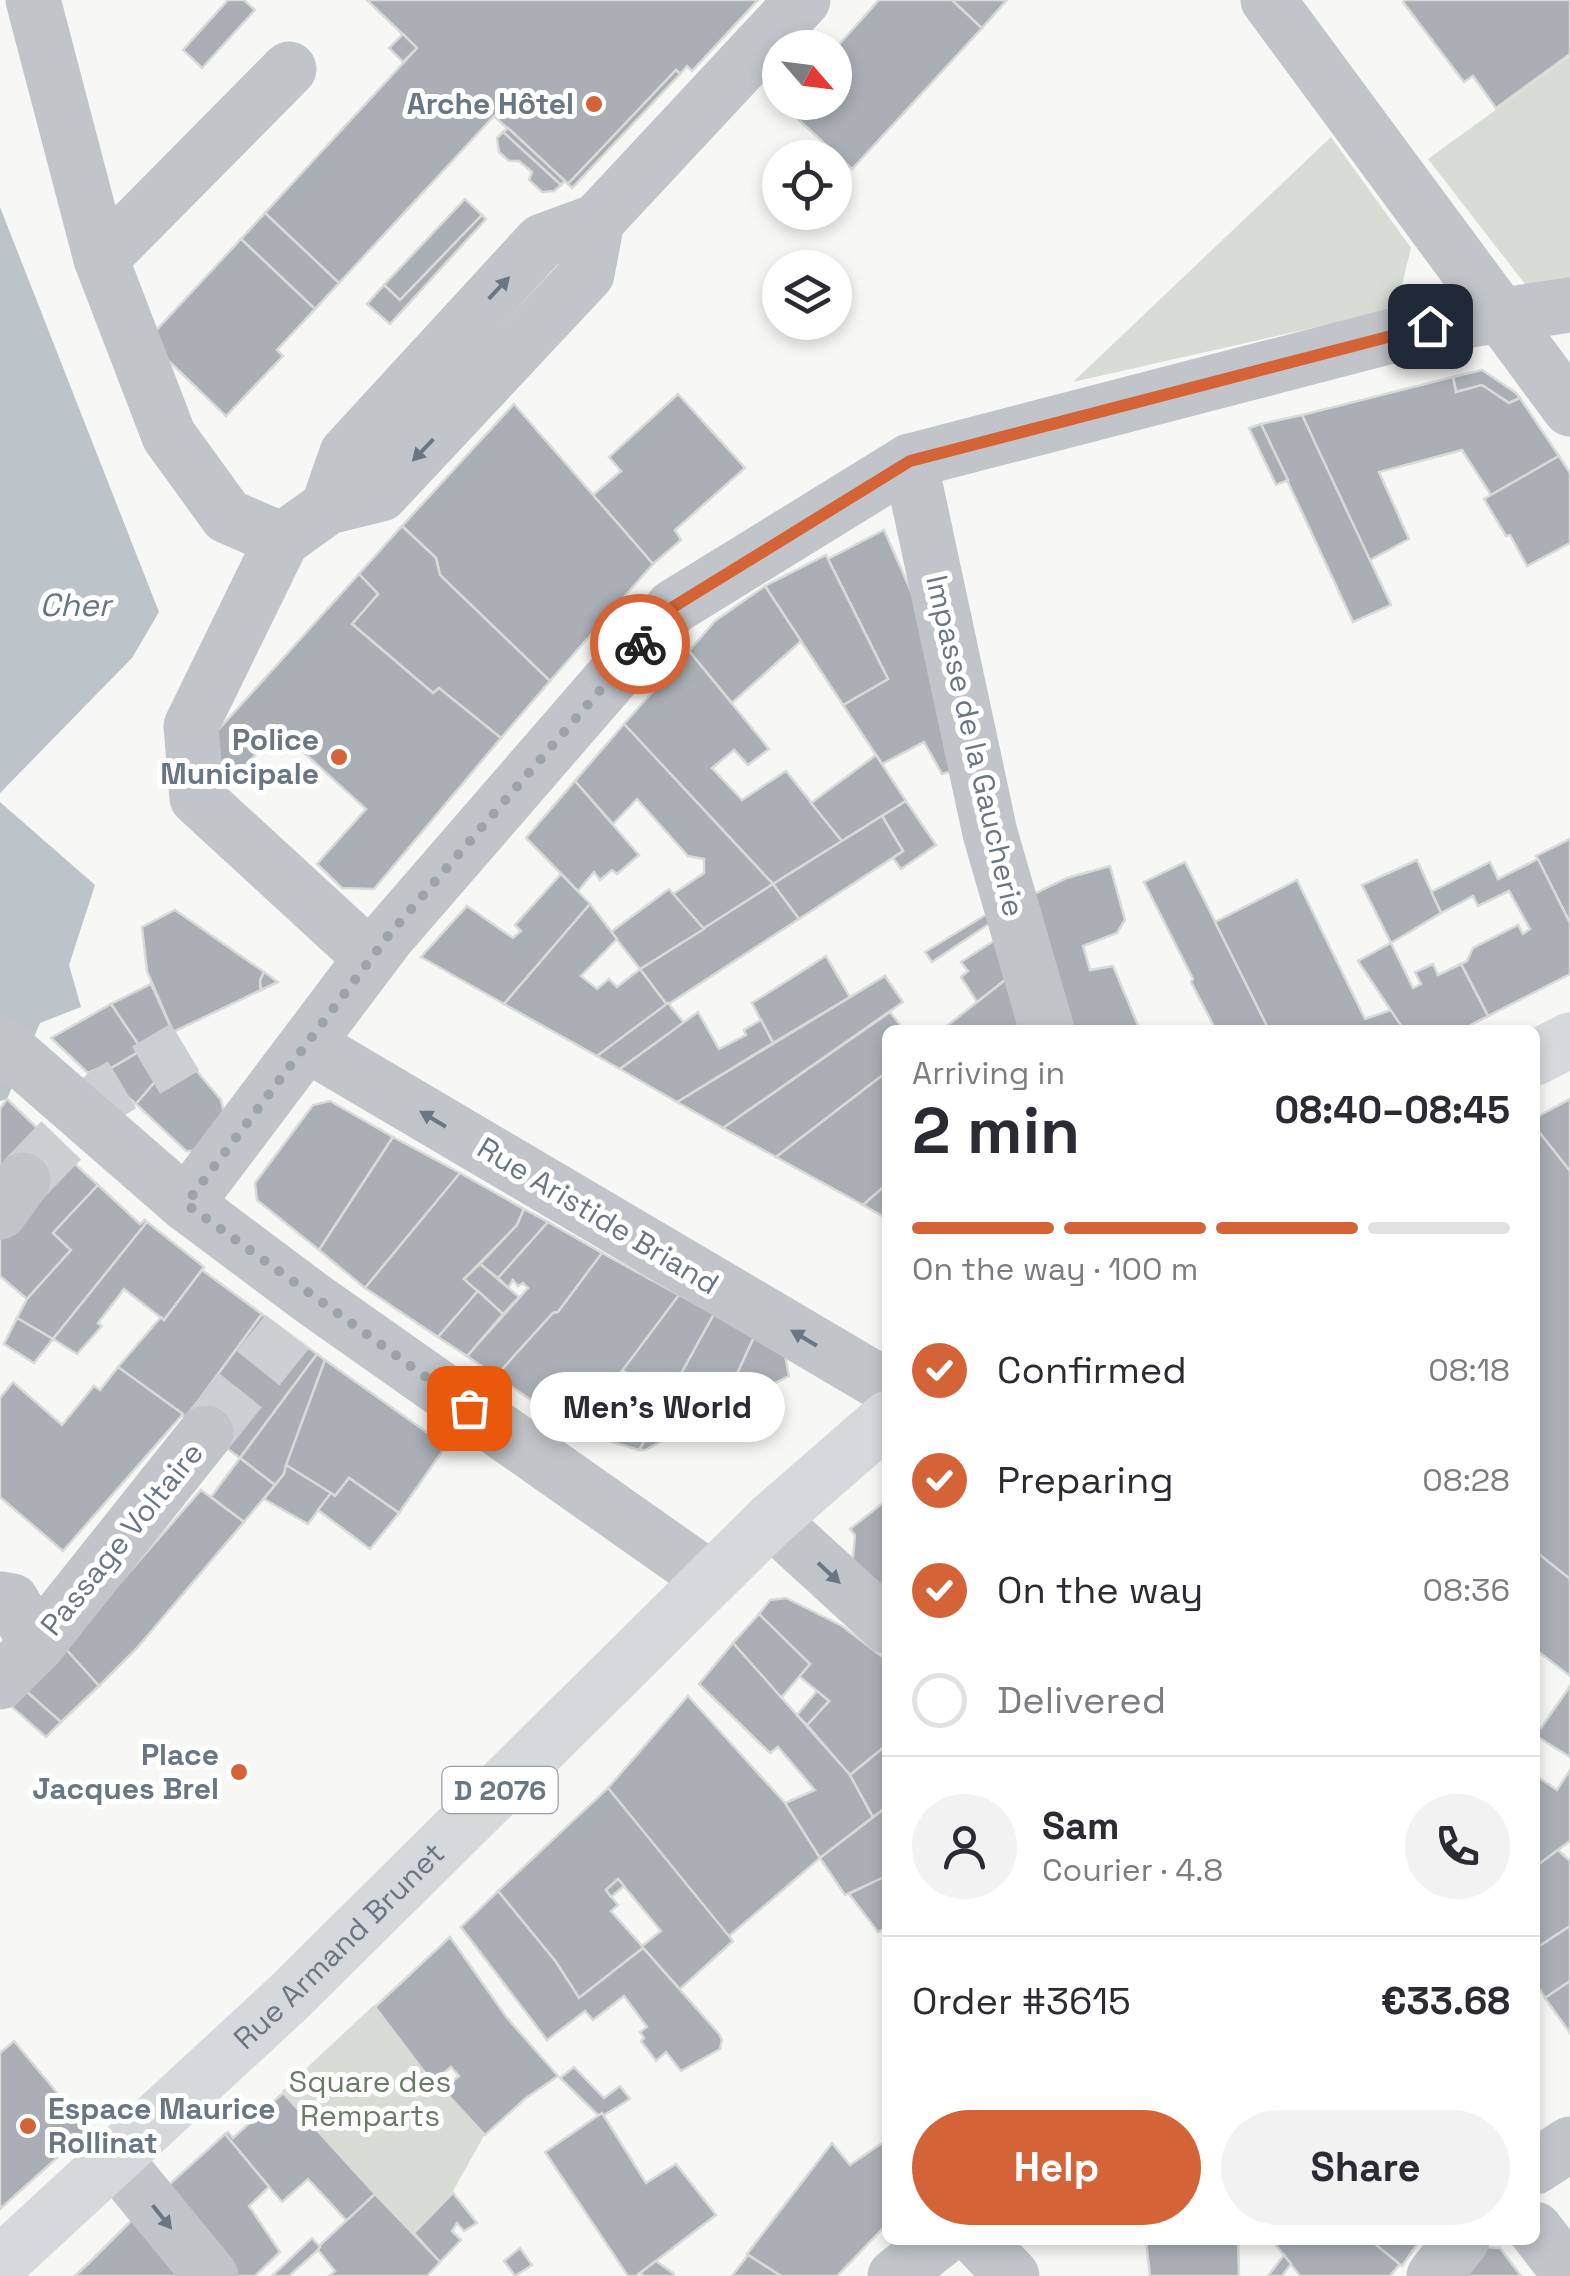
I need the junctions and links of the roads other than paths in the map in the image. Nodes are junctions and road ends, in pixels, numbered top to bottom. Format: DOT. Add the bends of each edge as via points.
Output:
graph roads {
  1 [pos="34,0"];
  2 [pos="803,0"];
  3 [pos="1268,0"];
  4 [pos="289,70"];
  5 [pos="102,258"];
  6 [pos="1570,305"];
  7 [pos="1503,317"];
  8 [pos="1570,409"];
  9 [pos="910,461"];
  10 [pos="282,540"];
  11 [pos="371,958"];
  12 [pos="1046,1025"];
  13 [pos="1570,1040"];
  14 [pos="308,1045"];
  15 [pos="1540,1055"];
  16 [pos="15,1056"];
  17 [pos="186,1204"];
  18 [pos="882,1383"];
  19 [pos="882,1423"];
  20 [pos="206,1433"];
  21 [pos="771,1520"];
  22 [pos="711,1579"];
  23 [pos="0,1599"];
  24 [pos="882,1622"];
  25 [pos="18,1664"];
  26 [pos="1570,2144"];
  27 [pos="114,2158"];
  28 [pos="1540,2164"];
  29 [pos="1540,2236"];
  30 [pos="934,2245"];
  31 [pos="983,2245"];
  32 [pos="1458,2245"];
  33 [pos="0,2264"];
  34 [pos="211,2276"];
  35 [pos="894,2276"];
  36 [pos="1012,2276"];
  37 [pos="1434,2276"];
  38 [pos="1570,2276"];
  1 -- 5 [label="street"];
  2 -- 10 [label="street" via="597,221 542,241 347,452 328,507"];
  3 -- 7 [label="street"];
  4 -- 5 [label="street"];
  5 -- 10 [label="street" via="169,436 227,516"];
  6 -- 7 [label="street"];
  7 -- 8 [label="street"];
  7 -- 9 [label="street" via="1430,326"];
  9 -- 11 [label="street" via="673,607"];
  9 -- 12 [label="street, Impasse de la Gaucherie" via="990,833"];
  10 -- 11 [label="street" via="191,726 197,798"];
  11 -- 14 [label="street"];
  13 -- 15 [label="main road"];
  14 -- 17 [label="street"];
  18 -- 14 [label="street, Rue Aristide Briand, one-way"];
  16 -- 17 [label="street"];
  17 -- 22 [label="street" via="300,1316"];
  19 -- 21 [label="main road, D 2076"];
  20 -- 25 [label="street, Passage Voltaire"];
  21 -- 22 [label="main road, D 2076"];
  21 -- 24 [label="street, one-way"];
  22 -- 27 [label="main road, Rue Armand Brunet / D 2076" via="287,1999"];
  23 -- 25 [label="street" via="12,1601"];
  26 -- 28 [label="street"];
  27 -- 33 [label="main road, Rue Armand Brunet / D 2076"];
  27 -- 34 [label="street, one-way"];
  29 -- 38 [label="street"];
  30 -- 35 [label="street"];
  31 -- 36 [label="street"];
  32 -- 37 [label="street"];
}
